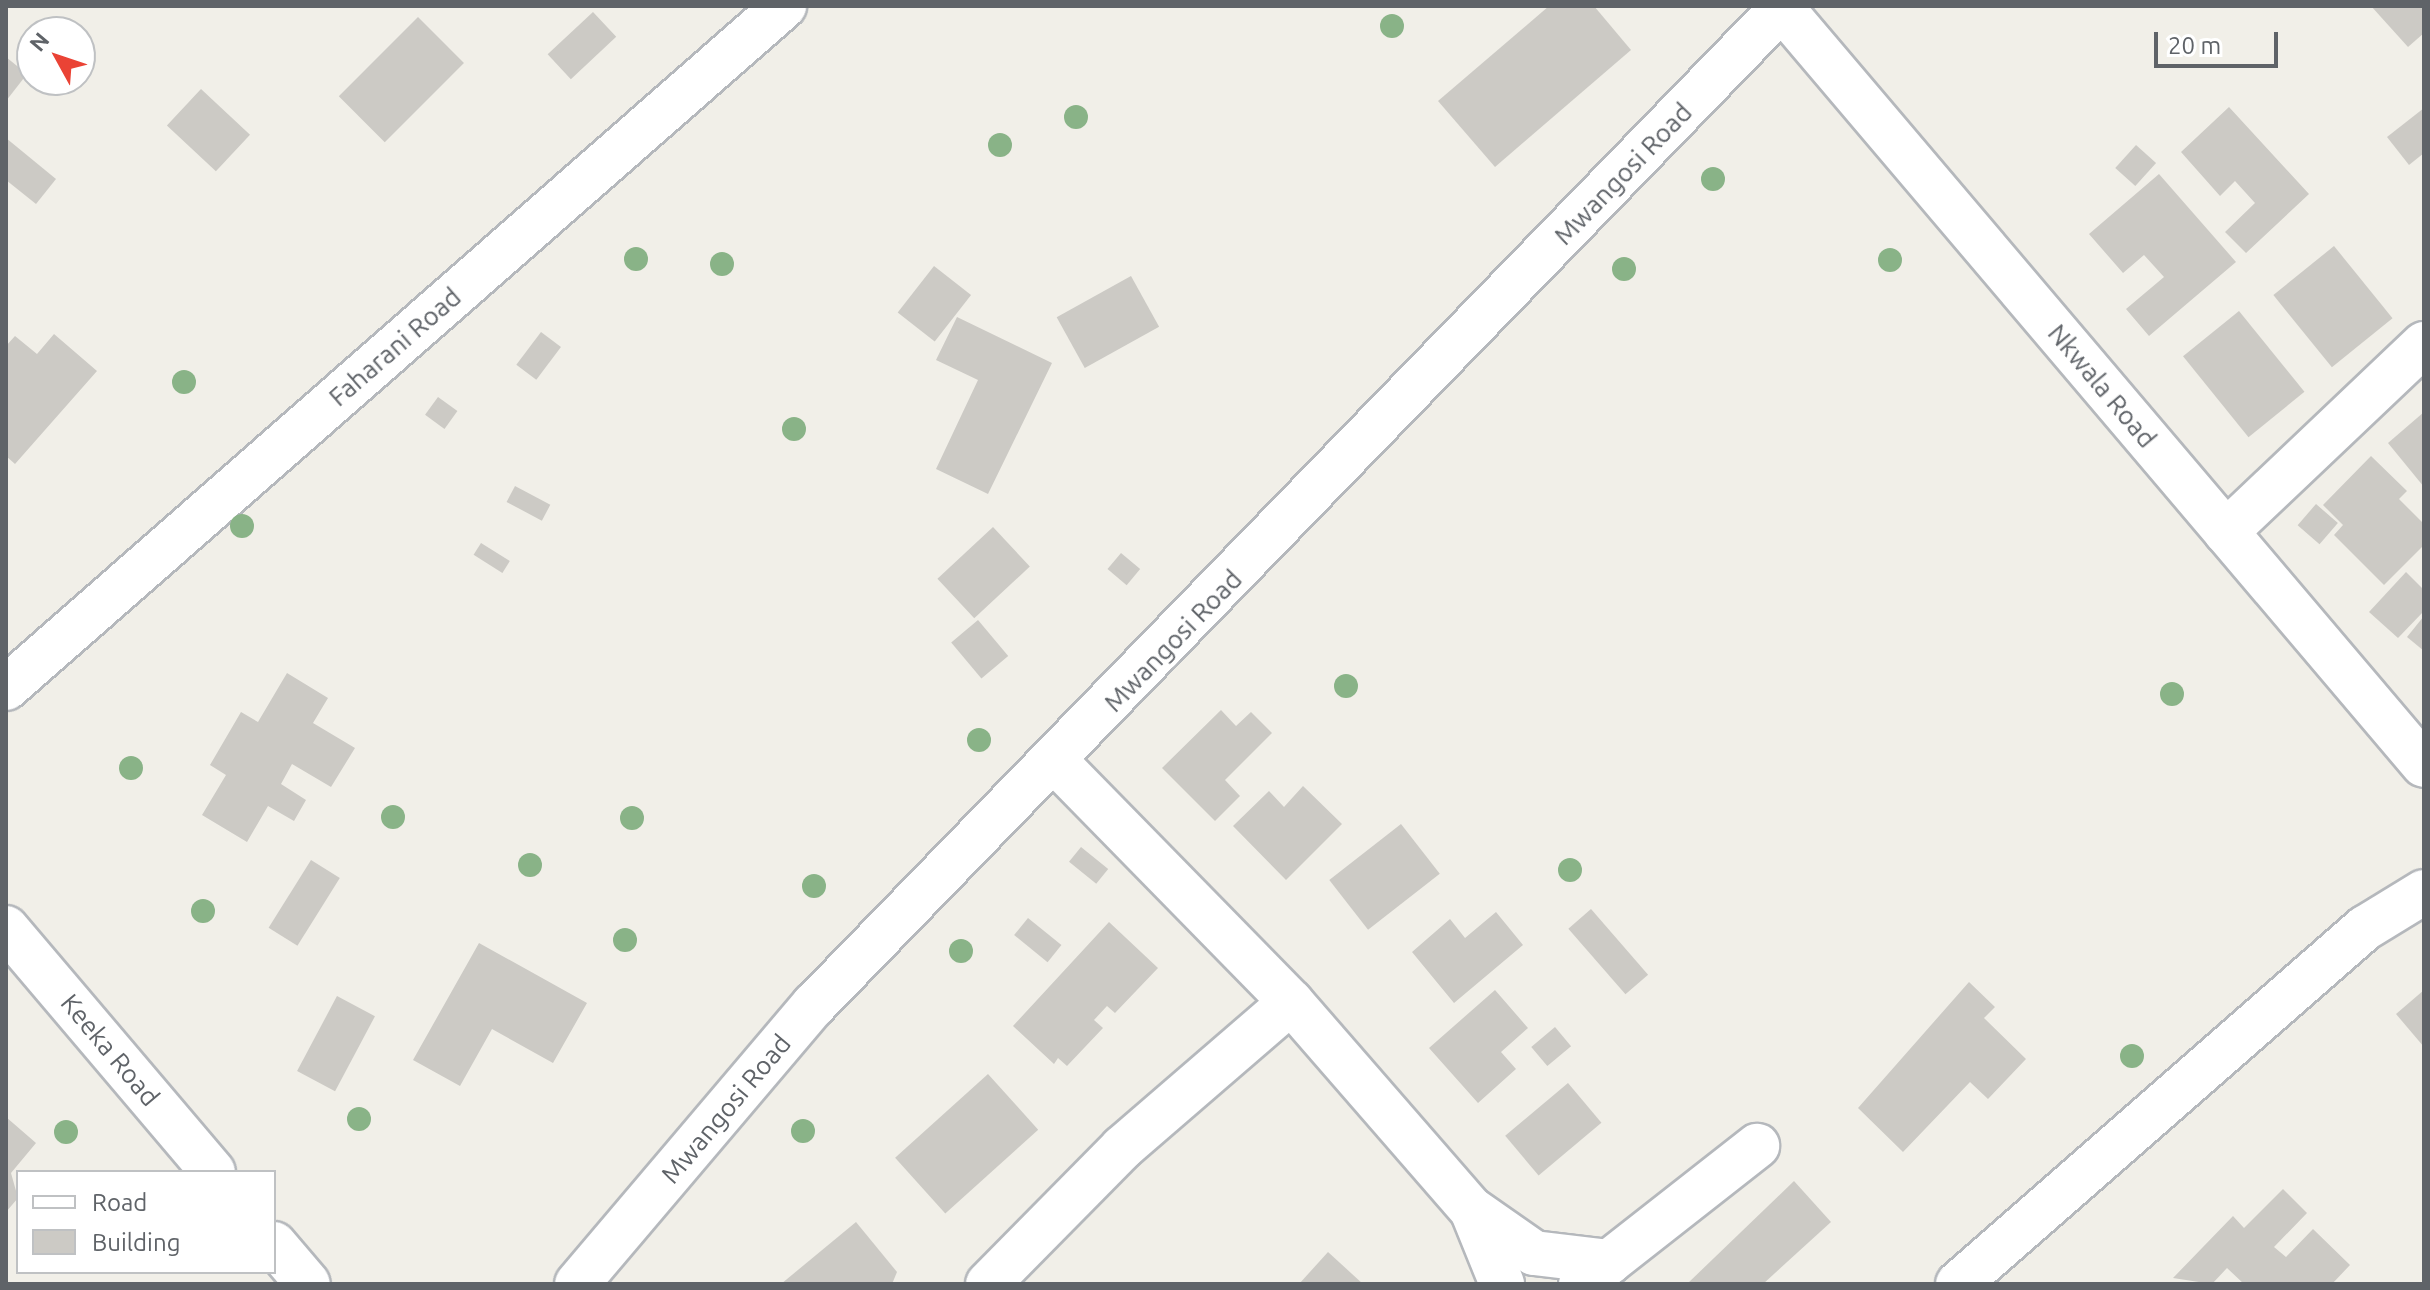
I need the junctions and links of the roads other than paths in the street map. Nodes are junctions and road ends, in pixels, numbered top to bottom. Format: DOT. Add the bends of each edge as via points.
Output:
graph roads {
  1 [pos="784,6"];
  2 [pos="1781,7"];
  3 [pos="2424,344"];
  4 [pos="2226,532"];
  5 [pos="6,688"];
  6 [pos="1056,762"];
  7 [pos="2424,765"];
  8 [pos="2424,892"];
  9 [pos="6,928"];
  10 [pos="1291,1002"];
  11 [pos="1757,1146"];
  12 [pos="211,1170"];
  13 [pos="1472,1210"];
  14 [pos="276,1246"];
  15 [pos="1595,1273"];
  16 [pos="308,1284"];
  17 [pos="577,1284"];
  18 [pos="988,1284"];
  19 [pos="1502,1284"];
  20 [pos="1958,1284"];
  1 -- 5 [label="street, Faharani Road"];
  2 -- 4 [label="street, Nkwala Road"];
  2 -- 6 [label="street, Mwangosi Road"];
  3 -- 4 [label="street"];
  4 -- 7 [label="street, Nkwala Road"];
  6 -- 10 [label="street"];
  6 -- 17 [label="street, Mwangosi Road" via="814,1005"];
  8 -- 20 [label="street" via="2365,928"];
  9 -- 12 [label="street, Keeka Road"];
  10 -- 13 [label="street"];
  10 -- 18 [label="street" via="1122,1148"];
  11 -- 15 [label="street"];
  13 -- 15 [label="street" via="1534,1253"];
  13 -- 19 [label="street"];
  14 -- 16 [label="street"];
}
